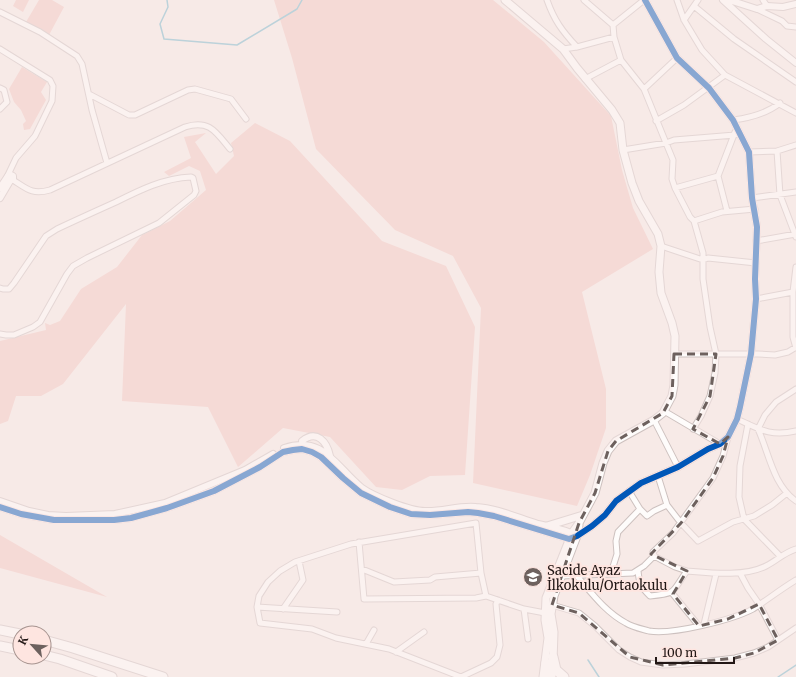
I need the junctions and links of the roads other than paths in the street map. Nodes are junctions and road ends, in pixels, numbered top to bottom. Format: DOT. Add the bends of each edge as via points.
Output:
graph roads {
  1 [pos="505,0"];
  2 [pos="547,0"];
  3 [pos="584,0"];
  4 [pos="644,0"];
  5 [pos="676,0"];
  6 [pos="698,0"];
  7 [pos="723,0"];
  8 [pos="729,0"];
  9 [pos="763,0"];
  10 [pos="796,4"];
  11 [pos="694,6"];
  12 [pos="767,6"];
  13 [pos="757,10"];
  14 [pos="0,12"];
  15 [pos="684,20"];
  16 [pos="613,25"];
  17 [pos="796,28"];
  18 [pos="614,37"];
  19 [pos="577,47"];
  20 [pos="0,49"];
  21 [pos="563,49"];
  22 [pos="677,58"];
  23 [pos="621,60"];
  24 [pos="796,63"];
  25 [pos="725,75"];
  26 [pos="585,79"];
  27 [pos="796,82"];
  28 [pos="0,88"];
  29 [pos="709,88"];
  30 [pos="644,89"];
  31 [pos="89,94"];
  32 [pos="780,104"];
  33 [pos="0,109"];
  34 [pos="796,113"];
  35 [pos="246,119"];
  36 [pos="733,120"];
  37 [pos="656,121"];
  38 [pos="736,127"];
  39 [pos="735,135"];
  40 [pos="666,143"];
  41 [pos="796,145"];
  42 [pos="230,149"];
  43 [pos="623,150"];
  44 [pos="776,151"];
  45 [pos="749,152"];
  46 [pos="107,163"];
  47 [pos="718,176"];
  48 [pos="10,180"];
  49 [pos="0,188"];
  50 [pos="674,188"];
  51 [pos="796,192"];
  52 [pos="780,195"];
  53 [pos="0,198"];
  54 [pos="752,198"];
  55 [pos="755,210"];
  56 [pos="727,211"];
  57 [pos="694,221"];
  58 [pos="796,235"];
  59 [pos="756,241"];
  60 [pos="660,246"];
  61 [pos="703,260"];
  62 [pos="756,263"];
  63 [pos="796,267"];
  64 [pos="795,285"];
  65 [pos="0,288"];
  66 [pos="793,292"];
  67 [pos="756,299"];
  68 [pos="0,334"];
  69 [pos="796,348"];
  70 [pos="674,354"];
  71 [pos="716,354"];
  72 [pos="751,354"];
  73 [pos="796,389"];
  74 [pos="664,411"];
  75 [pos="737,419"];
  76 [pos="654,420"];
  77 [pos="748,424"];
  78 [pos="693,429"];
  79 [pos="758,429"];
  80 [pos="796,431"];
  81 [pos="728,437"];
  82 [pos="302,444"];
  83 [pos="720,444"];
  84 [pos="312,452"];
  85 [pos="330,456"];
  86 [pos="678,467"];
  87 [pos="658,476"];
  88 [pos="629,492"];
  89 [pos="787,493"];
  90 [pos="0,501"];
  91 [pos="796,501"];
  92 [pos="667,505"];
  93 [pos="0,507"];
  94 [pos="640,509"];
  95 [pos="583,515"];
  96 [pos="744,519"];
  97 [pos="681,523"];
  98 [pos="547,526"];
  99 [pos="573,536"];
  100 [pos="359,542"];
  101 [pos="796,549"];
  102 [pos="654,556"];
  103 [pos="780,556"];
  104 [pos="299,561"];
  105 [pos="362,570"];
  106 [pos="638,570"];
  107 [pos="687,571"];
  108 [pos="481,573"];
  109 [pos="611,573"];
  110 [pos="740,573"];
  111 [pos="716,574"];
  112 [pos="576,575"];
  113 [pos="562,576"];
  114 [pos="796,580"];
  115 [pos="672,593"];
  116 [pos="486,596"];
  117 [pos="498,600"];
  118 [pos="759,604"];
  119 [pos="552,605"];
  120 [pos="258,607"];
  121 [pos="283,609"];
  122 [pos="524,609"];
  123 [pos="337,612"];
  124 [pos="546,613"];
  125 [pos="702,625"];
  126 [pos="796,628"];
  127 [pos="0,630"];
  128 [pos="374,630"];
  129 [pos="12,632"];
  130 [pos="424,632"];
  131 [pos="528,639"];
  132 [pos="778,640"];
  133 [pos="52,642"];
  134 [pos="366,644"];
  135 [pos="0,646"];
  136 [pos="12,648"];
  137 [pos="396,652"];
  138 [pos="52,658"];
  139 [pos="549,660"];
  140 [pos="553,676"];
  141 [pos="112,677"];
  142 [pos="163,677"];
  143 [pos="461,677"];
  1 -- 21 [label="main road"];
  2 -- 19 [label="street" via="551,14"];
  3 -- 16 [label="street"];
  4 -- 16 [label="street"];
  4 -- 22 [label="street"];
  5 -- 15 [label="street"];
  6 -- 11 [label="street"];
  7 -- 24 [label="street"];
  8 -- 13 [label="street"];
  9 -- 12 [label="street"];
  10 -- 12 [label="street" via="782,7"];
  11 -- 15 [label="street"];
  11 -- 27 [label="street" via="734,39"];
  12 -- 13 [label="street"];
  13 -- 17 [label="street"];
  14 -- 31 [label="street" via="40,32 76,56 82,64"];
  15 -- 25 [label="street" via="702,50"];
  16 -- 18 [label="street"];
  18 -- 19 [label="street"];
  18 -- 23 [label="street"];
  19 -- 21 [label="street"];
  20 -- 48 [label="street" via="50,80 53,86 52,101 35,136 16,158"];
  21 -- 26 [label="main road"];
  22 -- 29 [label="street"];
  22 -- 30 [label="street"];
  23 -- 26 [label="street"];
  23 -- 30 [label="street"];
  25 -- 29 [label="street"];
  25 -- 32 [label="street"];
  26 -- 43 [label="main road" via="620,123"];
  28 -- 33 [label="street" via="4,90 7,102"];
  29 -- 36 [label="street"];
  29 -- 37 [label="street"];
  30 -- 37 [label="street"];
  31 -- 35 [label="street" via="129,115 135,115 195,89 231,99"];
  31 -- 46 [label="street"];
  32 -- 34 [label="street"];
  32 -- 36 [label="street" via="758,115"];
  36 -- 38 [label="street"];
  37 -- 40 [label="street"];
  38 -- 39 [label="street"];
  38 -- 45 [label="street"];
  39 -- 40 [label="street" via="674,140"];
  39 -- 47 [label="street"];
  40 -- 43 [label="street"];
  40 -- 50 [label="street" via="673,160"];
  41 -- 44 [label="street"];
  42 -- 46 [label="street" via="211,128 204,124 195,124"];
  43 -- 60 [label="main road" via="632,183 658,234"];
  44 -- 45 [label="street"];
  44 -- 52 [label="street"];
  45 -- 54 [label="street"];
  46 -- 48 [label="street" via="41,192 29,191"];
  47 -- 50 [label="street"];
  47 -- 56 [label="street"];
  48 -- 49 [label="street"];
  48 -- 53 [label="street"];
  50 -- 57 [label="street"];
  51 -- 52 [label="street"];
  52 -- 54 [label="street"];
  52 -- 58 [label="street"];
  54 -- 55 [label="street"];
  55 -- 56 [label="street"];
  55 -- 59 [label="street"];
  56 -- 57 [label="street"];
  57 -- 61 [label="street"];
  58 -- 59 [label="street"];
  59 -- 62 [label="street"];
  60 -- 61 [label="street"];
  60 -- 70 [label="main road" via="661,293 675,336"];
  61 -- 62 [label="street" via="708,258"];
  61 -- 71 [label="street" via="705,291"];
  62 -- 67 [label="street"];
  63 -- 64 [label="street"];
  64 -- 66 [label="street"];
  65 -- 68 [label="street" via="8,289 14,283 46,236 57,229 143,189 182,177 193,178 196,191 194,195 159,223 73,266 40,322 18,334"];
  66 -- 67 [label="street"];
  66 -- 69 [label="street"];
  67 -- 72 [label="street"];
  69 -- 72 [label="street" via="775,355"];
  70 -- 71 [label="street"];
  70 -- 74 [label="main road" via="674,385 672,396"];
  71 -- 72 [label="street"];
  71 -- 78 [label="street" via="710,396"];
  72 -- 75 [label="street"];
  73 -- 79 [label="street" via="776,402 764,415"];
  74 -- 76 [label="main road"];
  74 -- 78 [label="street"];
  75 -- 77 [label="street"];
  75 -- 81 [label="street"];
  76 -- 86 [label="street"];
  76 -- 95 [label="main road" via="616,441 608,451 595,493"];
  77 -- 79 [label="street"];
  77 -- 96 [label="street" via="740,466 738,497"];
  78 -- 83 [label="street"];
  79 -- 80 [label="street" via="784,434"];
  79 -- 89 [label="street" via="771,466"];
  81 -- 83 [label="street"];
  81 -- 97 [label="street" via="713,478"];
  82 -- 84 [label="street"];
  82 -- 85 [label="street" via="312,445"];
  82 -- 85 [label="street" via="308,437 318,437 326,444"];
  82 -- 90 [label="street" via="283,448 245,470 165,502 115,514 48,515"];
  83 -- 86 [label="street"];
  84 -- 93 [label="street" via="302,449 283,452 214,491 131,518 54,520"];
  84 -- 99 [label="street" via="328,462 361,493 411,514 478,513"];
  85 -- 98 [label="street" via="363,489 405,507 424,511 477,507"];
  86 -- 87 [label="street"];
  87 -- 88 [label="street"];
  87 -- 92 [label="street"];
  88 -- 94 [label="street"];
  88 -- 99 [label="street" via="616,501 592,526"];
  89 -- 91 [label="street"];
  89 -- 96 [label="street" via="754,516"];
  92 -- 94 [label="street" via="647,516"];
  92 -- 97 [label="street"];
  94 -- 109 [label="street" via="618,532"];
  95 -- 98 [label="main road"];
  95 -- 99 [label="main road"];
  96 -- 97 [label="street" via="733,522 698,541"];
  96 -- 103 [label="street"];
  97 -- 102 [label="street" via="653,552"];
  98 -- 99 [label="street"];
  99 -- 113 [label="main road"];
  99 -- 124 [label="main road" via="546,598"];
  100 -- 104 [label="street"];
  100 -- 105 [label="street"];
  100 -- 108 [label="street" via="476,523"];
  101 -- 103 [label="street"];
  102 -- 106 [label="street"];
  102 -- 107 [label="street"];
  103 -- 110 [label="street" via="766,566"];
  104 -- 120 [label="street" via="280,571 268,582 259,596"];
  104 -- 121 [label="street" via="302,580"];
  105 -- 108 [label="street" via="394,582"];
  105 -- 116 [label="street" via="364,599"];
  106 -- 109 [label="street"];
  106 -- 115 [label="street" via="638,581 650,596"];
  107 -- 111 [label="street"];
  107 -- 115 [label="street"];
  108 -- 116 [label="street"];
  109 -- 112 [label="street"];
  110 -- 111 [label="street"];
  110 -- 118 [label="street"];
  111 -- 125 [label="street"];
  112 -- 113 [label="street"];
  112 -- 125 [label="street" via="600,603 627,624 650,631"];
  113 -- 119 [label="main road"];
  114 -- 118 [label="street"];
  115 -- 125 [label="street"];
  116 -- 117 [label="street"];
  117 -- 122 [label="street"];
  117 -- 143 [label="street" via="496,604 500,645 497,658 492,663"];
  118 -- 125 [label="street" via="728,619"];
  118 -- 132 [label="street"];
  119 -- 132 [label="street" via="580,613 619,650 641,662 663,665 735,658 754,654"];
  119 -- 139 [label="main road" via="554,632"];
  120 -- 121 [label="street"];
  120 -- 134 [label="street" via="260,623 312,629 336,638"];
  121 -- 123 [label="street"];
  122 -- 124 [label="street"];
  122 -- 131 [label="street"];
  124 -- 139 [label="main road"];
  126 -- 132 [label="street"];
  127 -- 129 [label="highway"];
  128 -- 134 [label="street"];
  130 -- 137 [label="street"];
  133 -- 142 [label="highway"];
  134 -- 137 [label="street"];
  135 -- 136 [label="highway"];
  137 -- 143 [label="street"];
  138 -- 141 [label="highway"];
  139 -- 140 [label="main road"];
  139 -- 140 [label="highway" via="556,670"];
}
